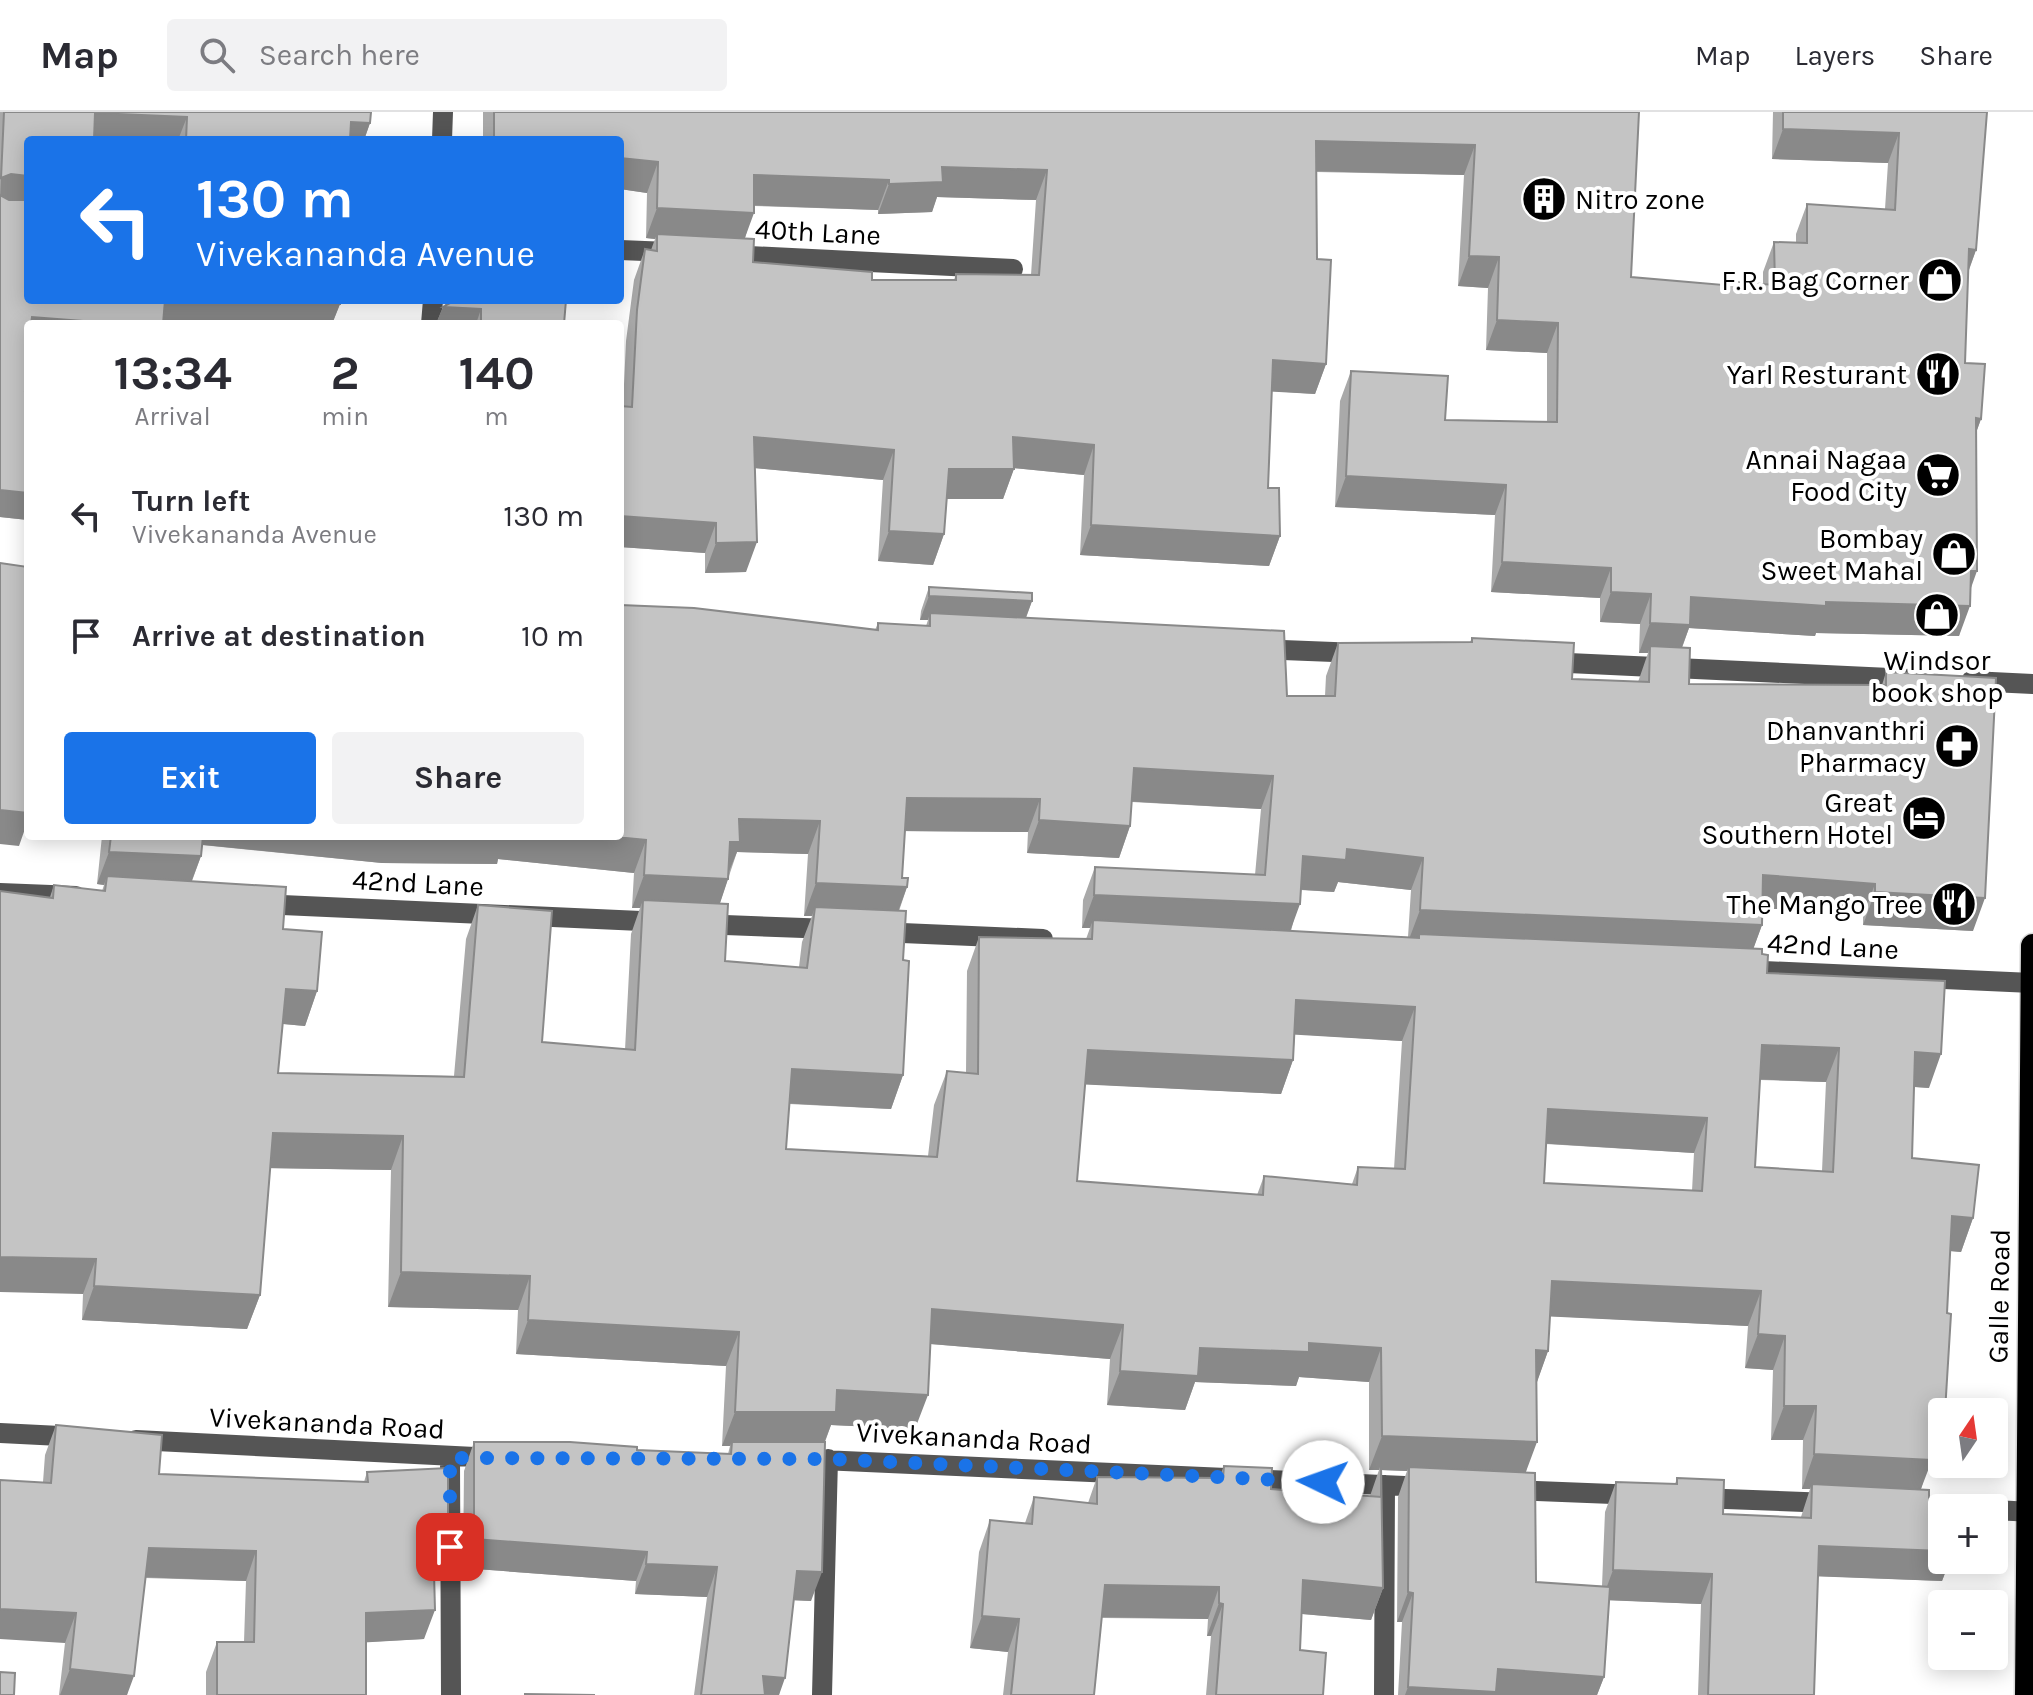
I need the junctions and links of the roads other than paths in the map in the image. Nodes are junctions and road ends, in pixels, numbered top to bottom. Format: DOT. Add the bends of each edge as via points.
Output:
graph roads {
  1 [pos="443,112"];
  2 [pos="442,136"];
  3 [pos="624,250"];
  4 [pos="683,253"];
  5 [pos="714,254"];
  6 [pos="1013,269"];
  7 [pos="1236,648"];
  8 [pos="1379,654"];
  9 [pos="1521,661"];
  10 [pos="2033,684"];
  11 [pos="0,893"];
  12 [pos="96,897"];
  13 [pos="239,903"];
  14 [pos="1068,940"];
  15 [pos="2033,946"];
  16 [pos="1722,969"];
  17 [pos="2032,983"];
  18 [pos="0,1433"];
  19 [pos="450,1458"];
  20 [pos="513,1459"];
  21 [pos="780,1459"];
  22 [pos="828,1459"];
  23 [pos="1385,1485"];
  24 [pos="1447,1487"];
  25 [pos="1494,1489"];
  26 [pos="1852,1504"];
  27 [pos="2008,1511"];
  28 [pos="2030,1512"];
  29 [pos="451,1695"];
  30 [pos="822,1695"];
  31 [pos="1384,1695"];
  32 [pos="2027,1695"];
  1 -- 2 [label="street"];
  3 -- 4 [label="street"];
  5 -- 6 [label="street, 40th Lane"];
  7 -- 8 [label="street"];
  9 -- 10 [label="street"];
  11 -- 12 [label="street"];
  13 -- 14 [label="street, 42nd Lane"];
  15 -- 17 [label="highway, Galle Road"];
  16 -- 17 [label="street, 42nd Lane"];
  17 -- 28 [label="highway, Galle Road"];
  18 -- 19 [label="street, Vivekananda Road"];
  19 -- 20 [label="street, Vivekananda Road"];
  19 -- 29 [label="street"];
  21 -- 22 [label="street, Vivekananda Road"];
  22 -- 23 [label="street, Vivekananda Road"];
  22 -- 30 [label="street"];
  23 -- 24 [label="street, Vivekananda Road"];
  23 -- 31 [label="street"];
  25 -- 26 [label="street"];
  27 -- 28 [label="street"];
  28 -- 32 [label="highway, Galle Road"];
}
